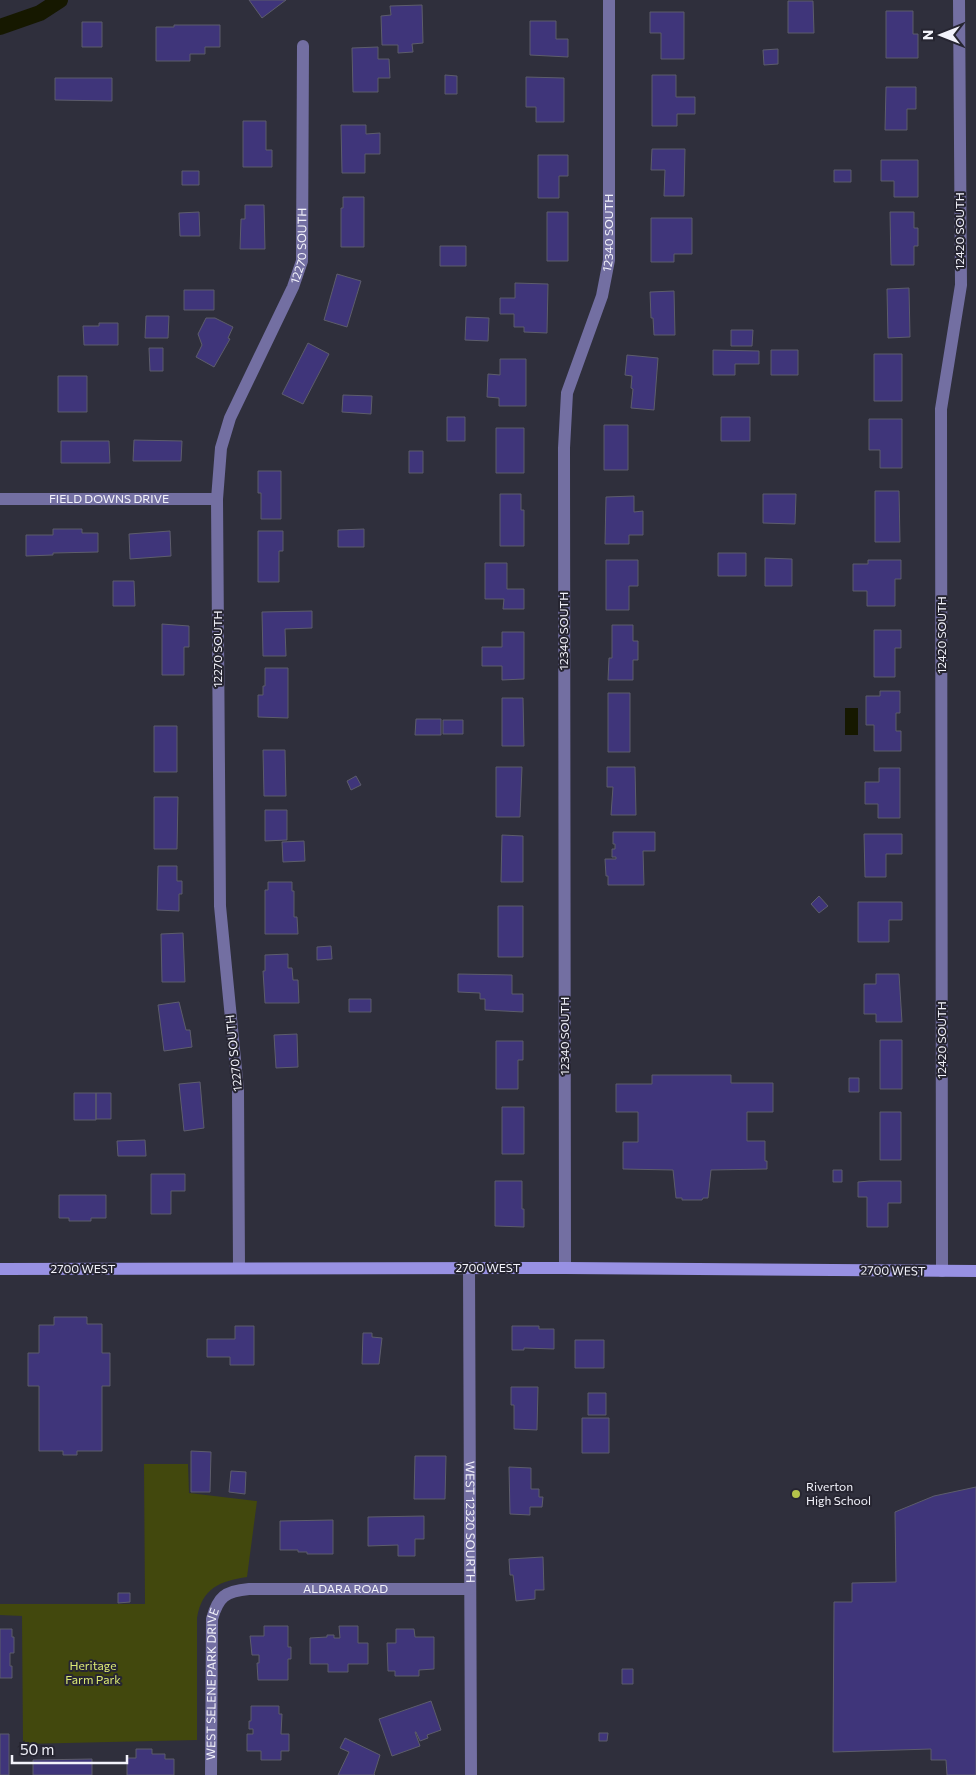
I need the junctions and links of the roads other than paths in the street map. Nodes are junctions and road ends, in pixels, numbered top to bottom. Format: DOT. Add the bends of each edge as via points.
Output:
graph roads {
  1 [pos="609,0"];
  2 [pos="959,0"];
  3 [pos="303,46"];
  4 [pos="0,499"];
  5 [pos="217,499"];
  6 [pos="239,1268"];
  7 [pos="469,1268"];
  8 [pos="565,1268"];
  9 [pos="0,1269"];
  10 [pos="942,1271"];
  11 [pos="976,1271"];
  12 [pos="470,1590"];
  13 [pos="223,1596"];
  14 [pos="211,1775"];
  15 [pos="471,1775"];
  1 -- 8 [label="street, 12340 SOUTH" via="609,260 602,296 567,393 564,448"];
  2 -- 10 [label="street, 12420 SOUTH" via="961,285 941,409"];
  3 -- 5 [label="street, 12270 SOUTH" via="302,261 293,287 230,418 221,448"];
  4 -- 5 [label="street, FIELD DOWNS DRIVE"];
  5 -- 6 [label="street, 12270 SOUTH" via="220,906 238,1090"];
  6 -- 7 [label="main road, 2700 WEST"];
  6 -- 9 [label="main road, 2700 WEST"];
  7 -- 8 [label="main road, 2700 WEST"];
  7 -- 12 [label="street, WEST 12320 SOURTH"];
  8 -- 10 [label="main road, 2700 WEST"];
  10 -- 11 [label="main road, 2700 WEST"];
  12 -- 13 [label="street, ALDARA ROAD" via="249,1589 234,1590"];
  12 -- 15 [label="street, WEST 12320 SOURTH"];
  13 -- 14 [label="street, WEST SELENE PARK DRIVE" via="212,1619"];
}
